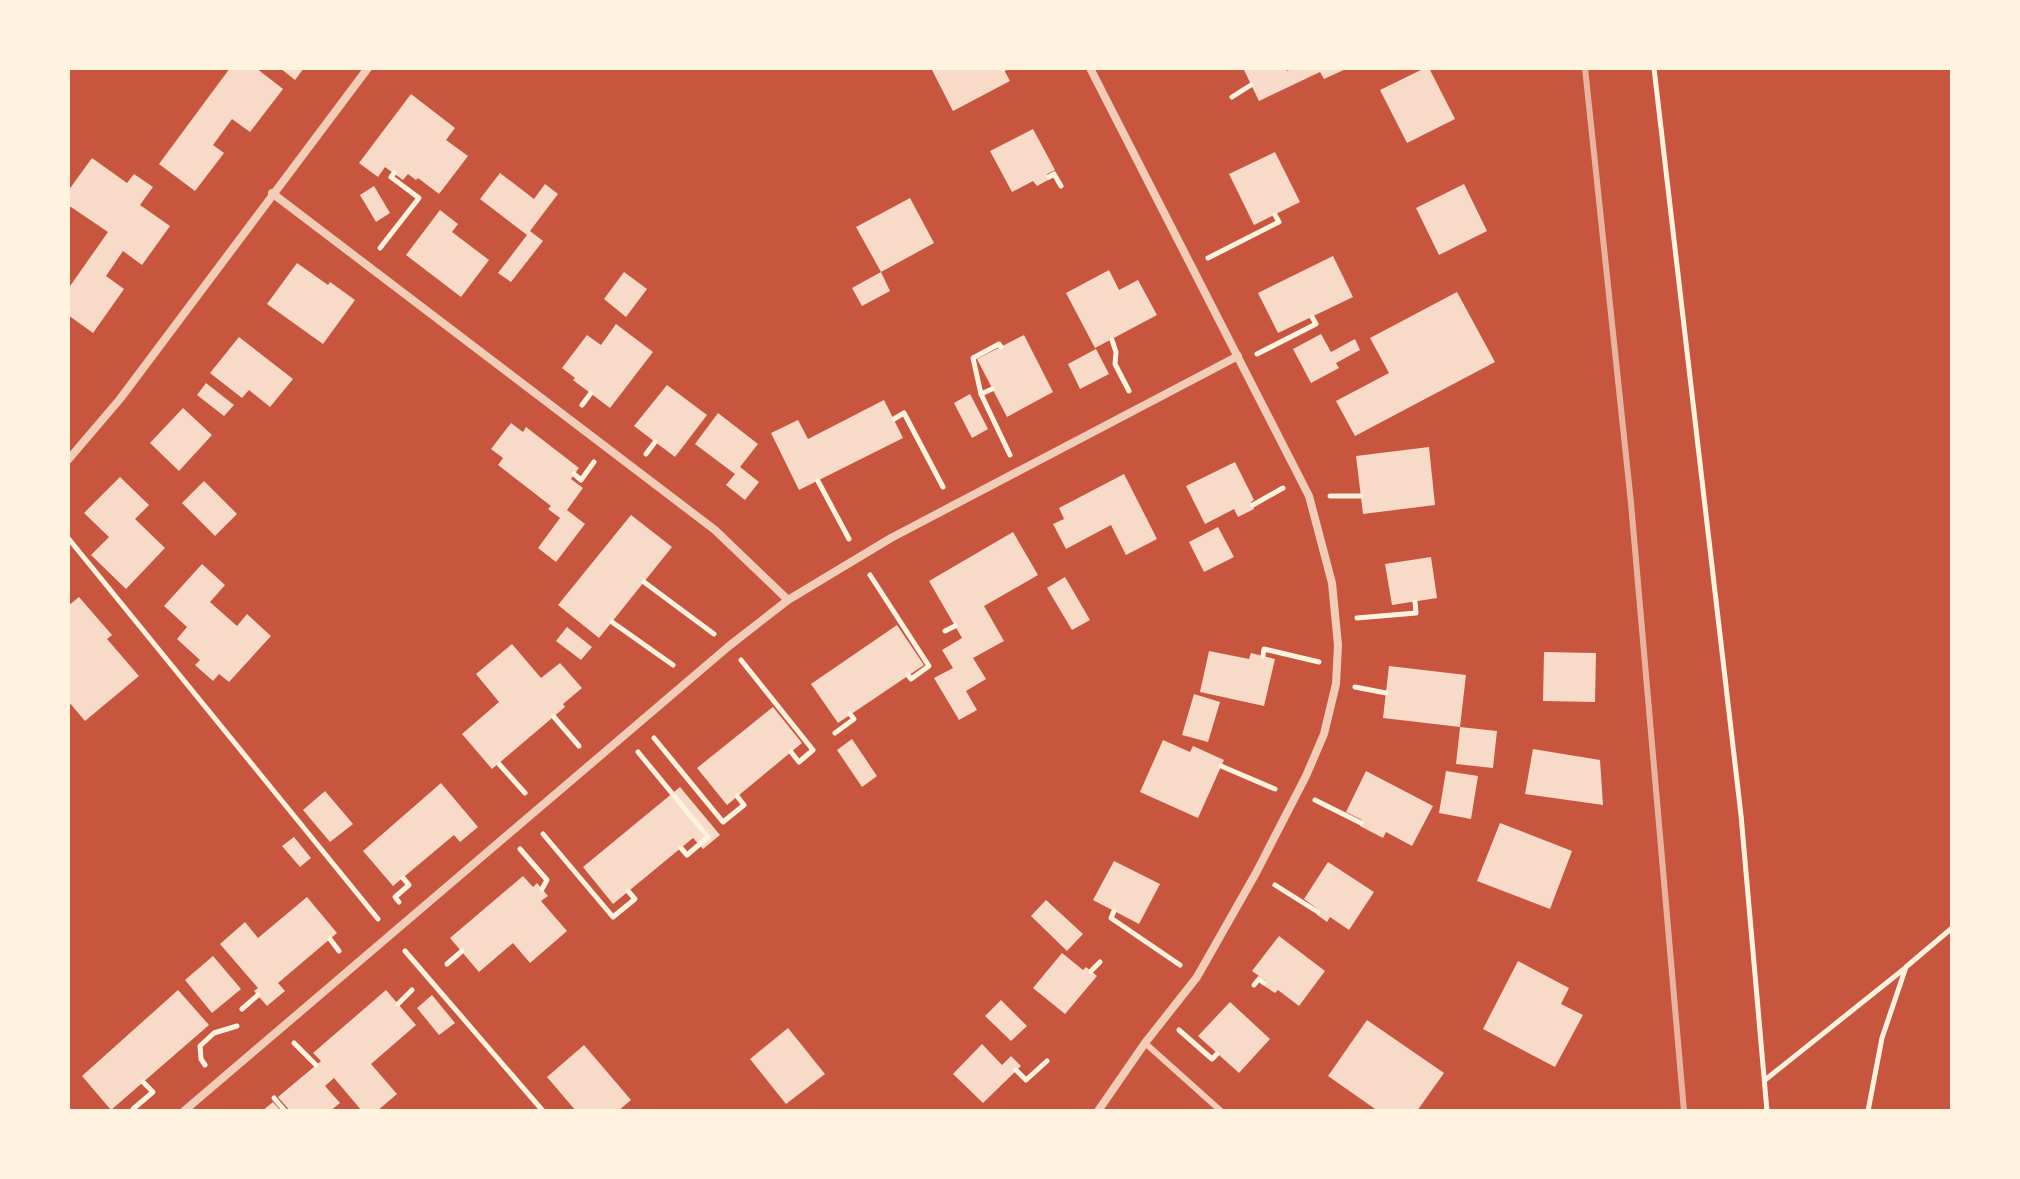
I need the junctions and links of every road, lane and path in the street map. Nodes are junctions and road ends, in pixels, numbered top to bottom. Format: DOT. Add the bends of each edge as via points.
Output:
graph roads {
  1 [pos="368,68"];
  2 [pos="1090,68"];
  3 [pos="1654,68"];
  4 [pos="1251,85"];
  5 [pos="1232,97"];
  6 [pos="394,173"];
  7 [pos="1049,177"];
  8 [pos="1061,186"];
  9 [pos="272,193"];
  10 [pos="1275,215"];
  11 [pos="367,266"];
  12 [pos="1192,266"];
  13 [pos="1312,317"];
  14 [pos="1112,340"];
  15 [pos="1001,347"];
  16 [pos="1240,359"];
  17 [pos="992,389"];
  18 [pos="981,394"];
  19 [pos="1138,408"];
  20 [pos="894,419"];
  21 [pos="68,460"];
  22 [pos="1017,470"];
  23 [pos="1301,479"];
  24 [pos="818,481"];
  25 [pos="1309,496"];
  26 [pos="1361,496"];
  27 [pos="952,505"];
  28 [pos="1253,505"];
  29 [pos="69,542"];
  30 [pos="858,556"];
  31 [pos="644,582"];
  32 [pos="788,600"];
  33 [pos="1415,602"];
  34 [pos="1338,619"];
  35 [pos="612,622"];
  36 [pos="955,626"];
  37 [pos="945,631"];
  38 [pos="729,646"];
  39 [pos="1263,656"];
  40 [pos="1337,666"];
  41 [pos="908,675"];
  42 [pos="691,678"];
  43 [pos="1336,684"];
  44 [pos="1386,693"];
  45 [pos="850,714"];
  46 [pos="554,717"];
  47 [pos="641,721"];
  48 [pos="835,733"];
  49 [pos="624,736"];
  50 [pos="791,752"];
  51 [pos="593,762"];
  52 [pos="499,764"];
  53 [pos="1221,766"];
  54 [pos="1296,795"];
  55 [pos="737,796"];
  56 [pos="540,808"];
  57 [pos="528,817"];
  58 [pos="1361,823"];
  59 [pos="508,835"];
  60 [pos="681,848"];
  61 [pos="1256,873"];
  62 [pos="542,889"];
  63 [pos="628,891"];
  64 [pos="1114,911"];
  65 [pos="1318,912"];
  66 [pos="1952,928"];
  67 [pos="391,934"];
  68 [pos="462,951"];
  69 [pos="1100,962"];
  70 [pos="447,964"];
  71 [pos="1906,967"];
  72 [pos="1091,971"];
  73 [pos="1197,977"];
  74 [pos="1264,983"];
  75 [pos="1254,985"];
  76 [pos="412,990"];
  77 [pos="258,995"];
  78 [pos="398,1004"];
  79 [pos="242,1009"];
  80 [pos="1165,1018"];
  81 [pos="237,1026"];
  82 [pos="280,1029"];
  83 [pos="200,1033"];
  84 [pos="206,1040"];
  85 [pos="1145,1043"];
  86 [pos="1217,1054"];
  87 [pos="1047,1061"];
  88 [pos="316,1065"];
  89 [pos="1016,1070"];
  90 [pos="1764,1080"];
  91 [pos="219,1081"];
  92 [pos="143,1082"];
  93 [pos="274,1098"];
  94 [pos="133,1109"];
  95 [pos="184,1111"];
  96 [pos="285,1111"];
  97 [pos="543,1111"];
  98 [pos="1098,1111"];
  99 [pos="1221,1111"];
  100 [pos="1767,1111"];
  101 [pos="1868,1111"];
  1 -- 9 [label="street"];
  2 -- 12 [label="street"];
  3 -- 90 [label="path" via="1741,815"];
  4 -- 5 [label="path"];
  6 -- 11 [label="path" via="391,177 419,198"];
  7 -- 8 [label="path" via="1054,174"];
  9 -- 11 [label="street"];
  9 -- 21 [label="street" via="120,399"];
  10 -- 12 [label="path" via="1279,222"];
  11 -- 32 [label="street" via="715,530"];
  12 -- 16 [label="street"];
  13 -- 16 [label="path" via="1316,324"];
  14 -- 19 [label="path" via="1115,364"];
  15 -- 18 [label="path" via="973,358"];
  16 -- 19 [label="street"];
  16 -- 23 [label="street"];
  17 -- 18 [label="path"];
  18 -- 22 [label="path"];
  19 -- 22 [label="street"];
  20 -- 27 [label="path" via="904,413"];
  22 -- 27 [label="street"];
  23 -- 25 [label="street"];
  23 -- 28 [label="path"];
  24 -- 30 [label="path"];
  25 -- 26 [label="path"];
  25 -- 34 [label="street"];
  27 -- 30 [label="street"];
  29 -- 67 [label="path"];
  30 -- 32 [label="street"];
  30 -- 41 [label="path" via="929,666 911,679"];
  31 -- 38 [label="path"];
  32 -- 38 [label="street"];
  33 -- 34 [label="path" via="1416,613"];
  34 -- 40 [label="street"];
  35 -- 42 [label="path"];
  36 -- 37 [label="path"];
  38 -- 42 [label="street"];
  38 -- 50 [label="path" via="813,750 799,762"];
  39 -- 40 [label="path" via="1264,649"];
  40 -- 43 [label="street"];
  42 -- 47 [label="street"];
  43 -- 44 [label="path"];
  43 -- 54 [label="street" via="1324,734"];
  45 -- 48 [label="path" via="854,719"];
  46 -- 51 [label="path"];
  47 -- 49 [label="street"];
  47 -- 55 [label="path" via="723,822 744,805"];
  49 -- 51 [label="street"];
  49 -- 60 [label="path" via="708,837 687,855"];
  51 -- 56 [label="street"];
  52 -- 56 [label="path"];
  53 -- 54 [label="path"];
  54 -- 58 [label="path"];
  54 -- 61 [label="street"];
  56 -- 57 [label="street"];
  57 -- 59 [label="street"];
  57 -- 63 [label="path" via="613,917 635,899"];
  59 -- 62 [label="path" via="547,880"];
  59 -- 67 [label="street"];
  61 -- 65 [label="path"];
  61 -- 73 [label="street"];
  64 -- 73 [label="path" via="1111,918"];
  66 -- 71 [label="path"];
  67 -- 82 [label="street"];
  67 -- 97 [label="path"];
  68 -- 70 [label="path"];
  69 -- 72 [label="path"];
  71 -- 90 [label="path"];
  71 -- 101 [label="path" via="1882,1038"];
  73 -- 80 [label="street"];
  74 -- 75 [label="path" via="1259,979"];
  76 -- 78 [label="path"];
  77 -- 79 [label="path"];
  80 -- 85 [label="street"];
  80 -- 86 [label="path" via="1212,1059"];
  81 -- 84 [label="path"];
  82 -- 88 [label="path"];
  82 -- 91 [label="street"];
  83 -- 84 [label="path"];
  84 -- 91 [label="path" via="200,1046 201,1059"];
  85 -- 98 [label="street"];
  85 -- 99 [label="lane"];
  87 -- 89 [label="path" via="1026,1080"];
  90 -- 100 [label="path"];
  91 -- 95 [label="street"];
  92 -- 94 [label="path" via="153,1092"];
  93 -- 96 [label="path"];
}
